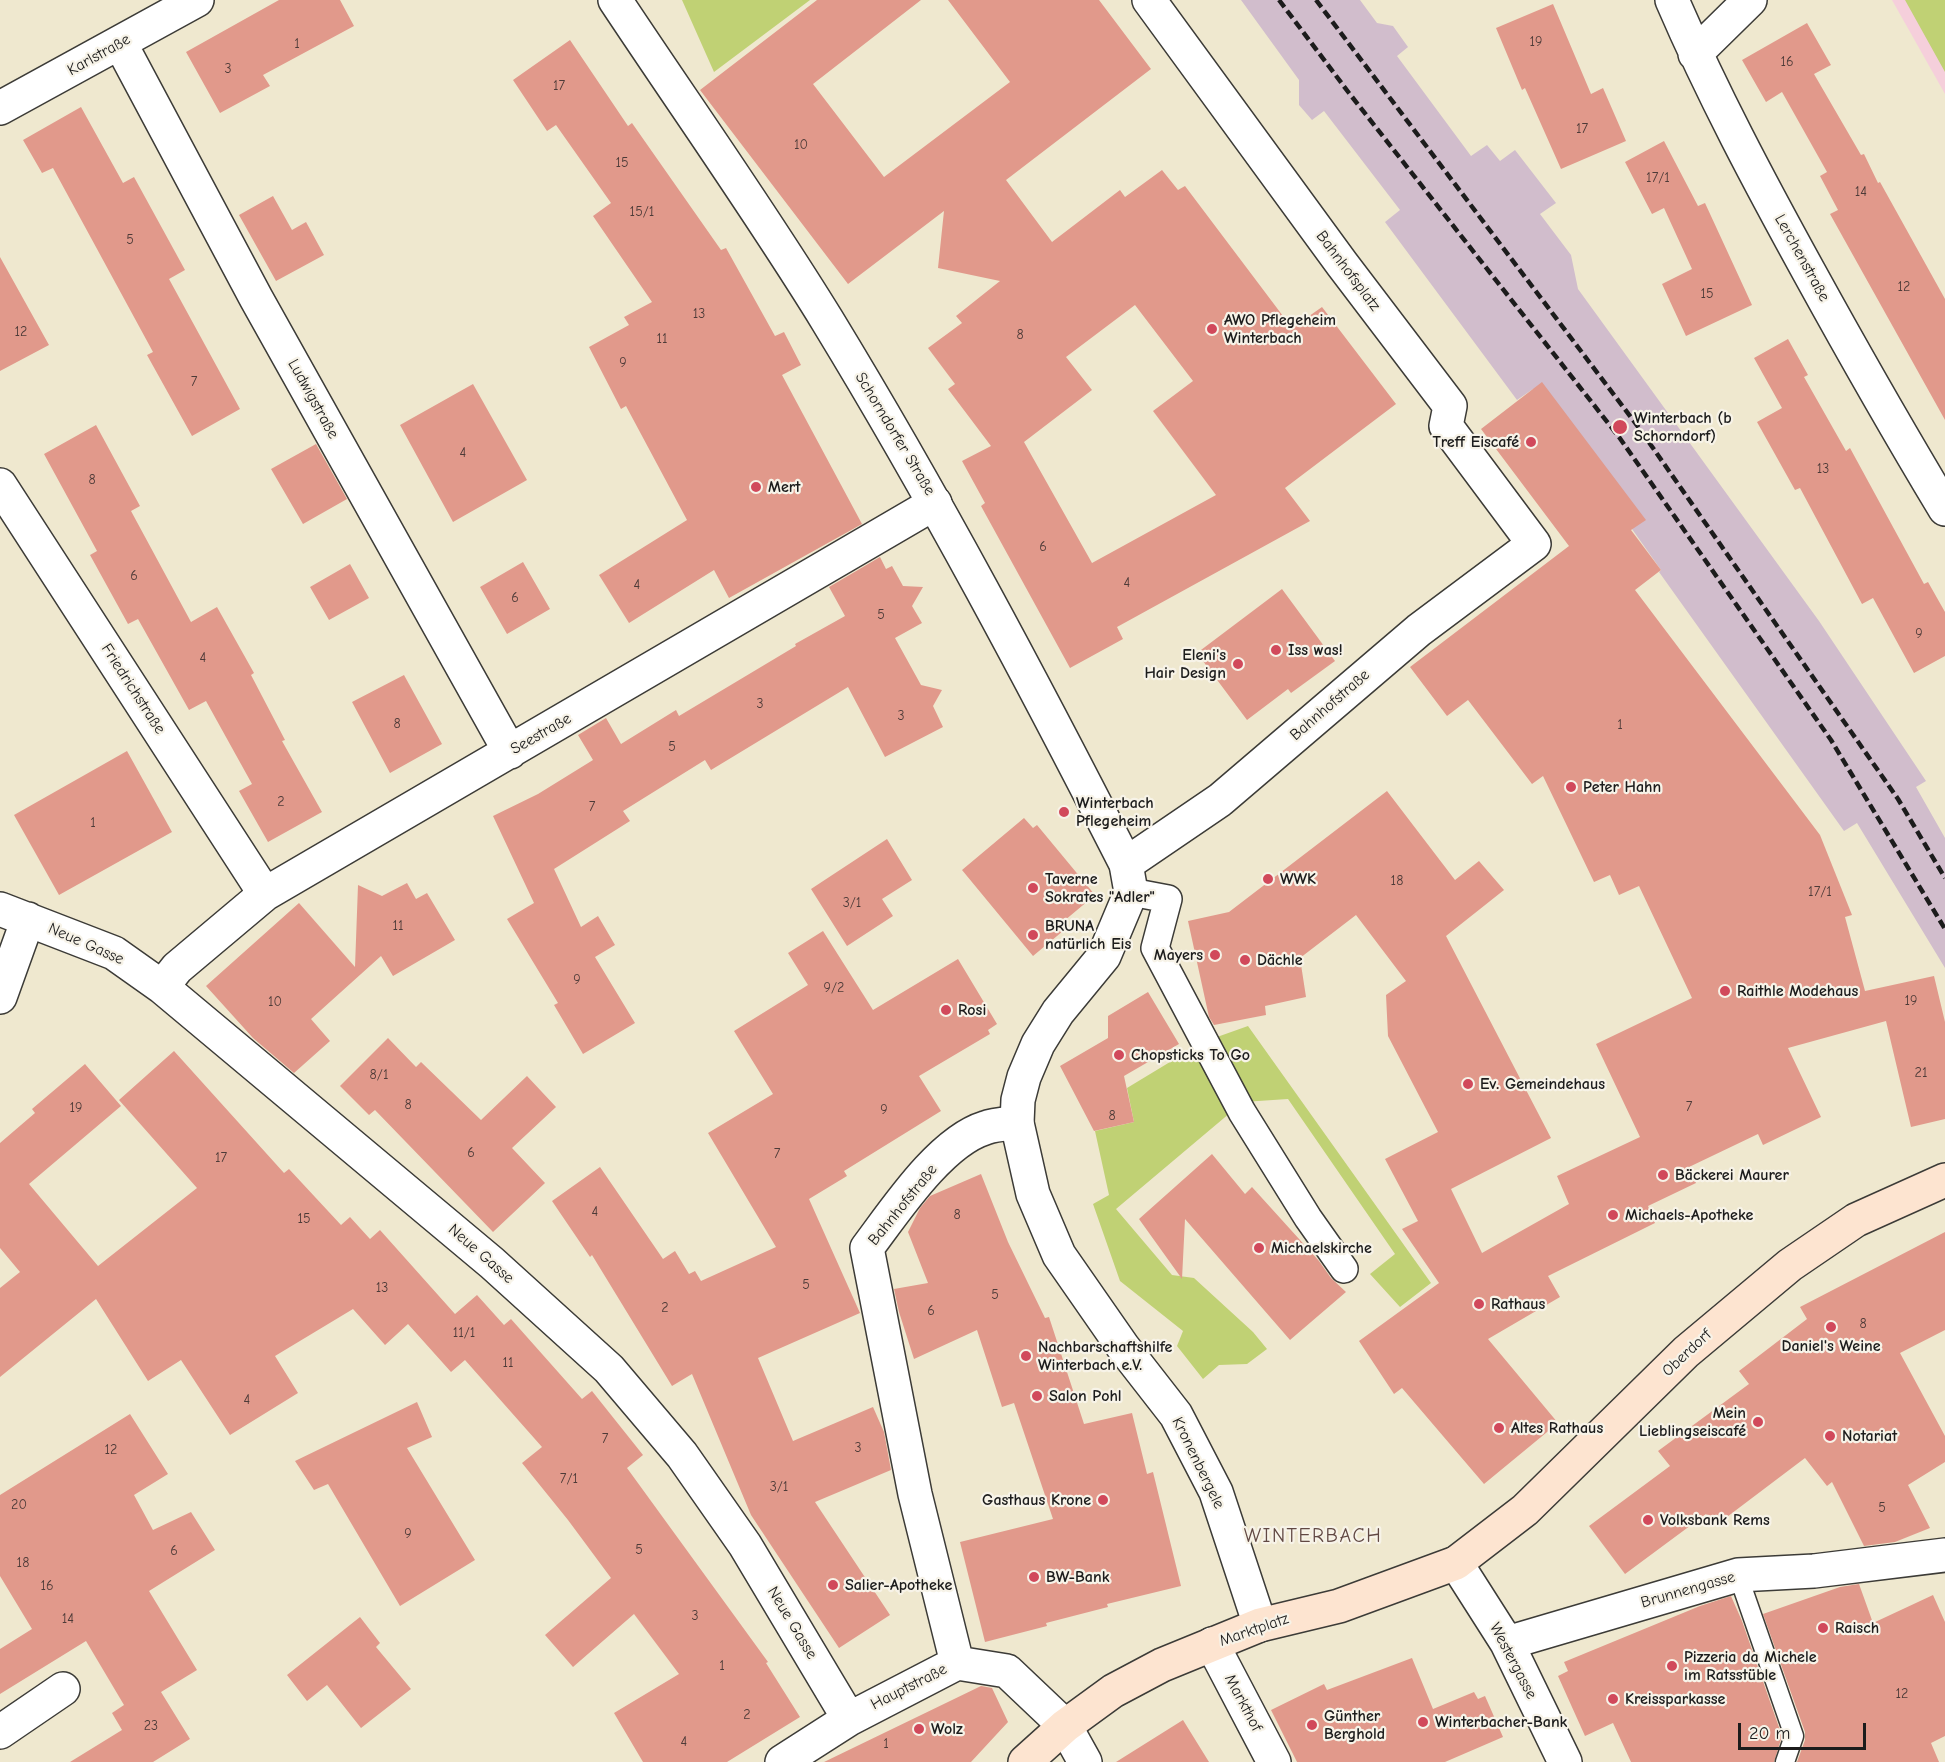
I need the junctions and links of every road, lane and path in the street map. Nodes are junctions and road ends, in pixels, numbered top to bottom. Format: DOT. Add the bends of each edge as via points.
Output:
graph roads {
  1 [pos="196,0"];
  2 [pos="615,0"];
  3 [pos="1149,0"];
  4 [pos="1672,0"];
  5 [pos="1750,0"];
  6 [pos="120,43"];
  7 [pos="1695,54"];
  8 [pos="0,108"];
  9 [pos="0,485"];
  10 [pos="935,502"];
  11 [pos="1945,509"];
  12 [pos="1534,544"];
  13 [pos="510,752"];
  14 [pos="1128,878"];
  15 [pos="265,894"];
  16 [pos="14,914"];
  17 [pos="162,987"];
  18 [pos="0,997"];
  19 [pos="1017,1123"];
  20 [pos="1945,1179"];
  21 [pos="1344,1269"];
  22 [pos="1945,1555"];
  23 [pos="1456,1563"];
  24 [pos="1738,1575"];
  25 [pos="1260,1625"];
  26 [pos="1507,1643"];
  27 [pos="1212,1644"];
  28 [pos="957,1663"];
  29 [pos="63,1689"];
  30 [pos="849,1719"];
  31 [pos="1065,1726"];
  32 [pos="0,1732"];
  33 [pos="782,1762"];
  34 [pos="1025,1762"];
  35 [pos="1086,1762"];
  36 [pos="1274,1762"];
  37 [pos="1565,1762"];
  38 [pos="1785,1762"];
  1 -- 6 [label="street, Karlstraße"];
  2 -- 10 [label="street, Schorndorfer Straße" via="826,319"];
  3 -- 12 [label="street, Bahnhofsplatz" via="1450,406 1446,426"];
  4 -- 7 [label="street, Lerchenstraße"];
  5 -- 7 [label="street"];
  6 -- 8 [label="street, Karlstraße"];
  6 -- 13 [label="street, Ludwigstraße" via="256,298"];
  7 -- 11 [label="street, Lerchenstraße" via="1751,167"];
  9 -- 15 [label="street, Friedrichstraße"];
  10 -- 13 [label="street, Seestraße"];
  10 -- 14 [label="street, Schorndorfer Straße"];
  12 -- 14 [label="street, Bahnhofstraße" via="1402,644"];
  13 -- 15 [label="street, Seestraße"];
  14 -- 19 [label="street" via="1104,956 1058,1012 1038,1044 1020,1092"];
  14 -- 21 [label="street" via="1168,899 1155,948 1242,1112"];
  15 -- 17 [label="street, Seestraße" via="177,968"];
  16 -- 17 [label="street, Neue Gasse" via="114,953"];
  16 -- 18 [label="street"];
  17 -- 30 [label="street, Neue Gasse" via="492,1263 609,1369 682,1455 745,1545"];
  19 -- 25 [label="street, Kronenbergele" via="1033,1194 1059,1255 1176,1415 1216,1492"];
  19 -- 28 [label="street, Bahnhofstraße" via="986,1127 962,1139 921,1177 867,1248 915,1494"];
  20 -- 23 [label="main road, Oberdorf" via="1856,1220 1790,1265 1686,1352 1525,1510"];
  22 -- 24 [label="street, Brunnengasse" via="1814,1571"];
  23 -- 25 [label="main road, Marktplatz" via="1339,1606"];
  23 -- 26 [label="street, Westergasse"];
  24 -- 26 [label="street, Brunnengasse"];
  24 -- 38 [label="lane" via="1794,1736"];
  25 -- 27 [label="main road, Marktplatz"];
  26 -- 37 [label="street, Westergasse"];
  27 -- 31 [label="main road, Marktplatz" via="1113,1691"];
  27 -- 36 [label="street, Markthof"];
  28 -- 30 [label="street, Hauptstraße"];
  28 -- 31 [label="street, Hauptstraße" via="1007,1671"];
  29 -- 32 [label="street"];
  30 -- 33 [label="street, Hauptstraße"];
  31 -- 34 [label="main road, Marktplatz"];
  31 -- 35 [label="street, Hauptstraße"];
}
